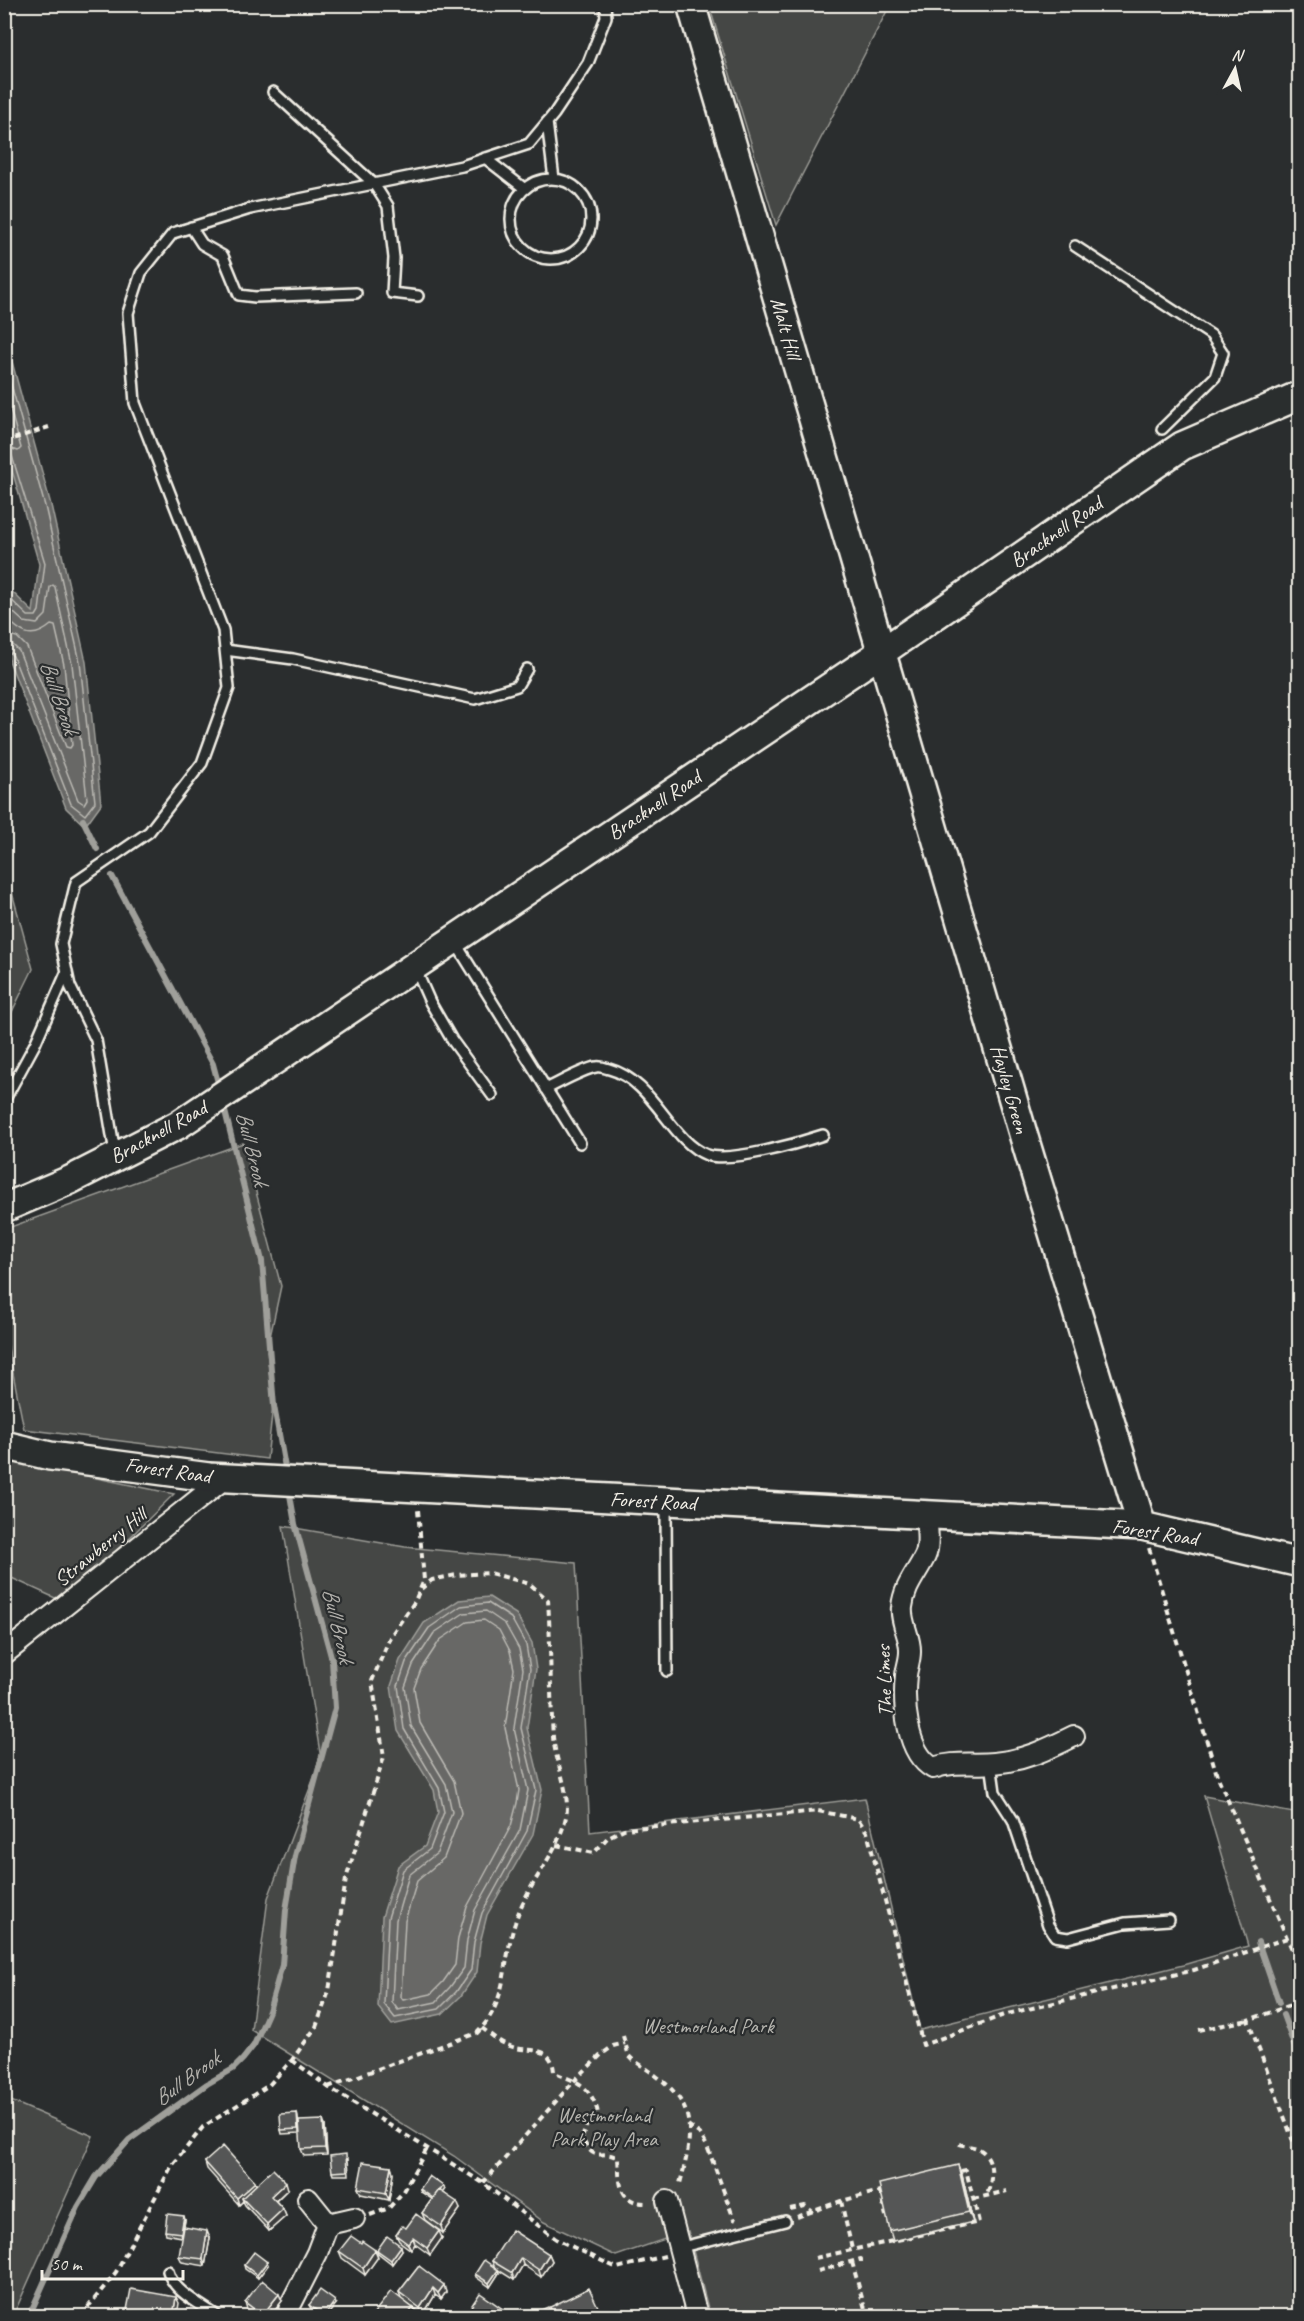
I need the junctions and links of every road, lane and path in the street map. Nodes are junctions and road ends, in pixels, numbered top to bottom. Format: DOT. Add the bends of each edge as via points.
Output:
graph roads {
  1 [pos="605,4"];
  2 [pos="691,4"];
  3 [pos="273,92"];
  4 [pos="547,123"];
  5 [pos="485,158"];
  6 [pos="554,179"];
  7 [pos="374,184"];
  8 [pos="525,189"];
  9 [pos="191,227"];
  10 [pos="1075,246"];
  11 [pos="356,293"];
  12 [pos="418,296"];
  13 [pos="1299,396"];
  14 [pos="49,427"];
  15 [pos="1162,429"];
  16 [pos="4,442"];
  17 [pos="225,650"];
  18 [pos="882,652"];
  19 [pos="527,669"];
  20 [pos="454,939"];
  21 [pos="414,966"];
  22 [pos="67,971"];
  23 [pos="546,1089"];
  24 [pos="492,1095"];
  25 [pos="4,1101"];
  26 [pos="824,1135"];
  27 [pos="580,1143"];
  28 [pos="115,1157"];
  29 [pos="4,1208"];
  30 [pos="4,1445"];
  31 [pos="225,1478"];
  32 [pos="417,1489"];
  33 [pos="666,1502"];
  34 [pos="926,1515"];
  35 [pos="1142,1526"];
  36 [pos="1299,1563"];
  37 [pos="420,1590"];
  38 [pos="4,1654"];
  39 [pos="667,1671"];
  40 [pos="1074,1736"];
  41 [pos="991,1763"];
  42 [pos="556,1845"];
  43 [pos="1168,1920"];
  44 [pos="1287,1938"];
  45 [pos="1299,1968"];
  46 [pos="1299,2002"];
  47 [pos="1248,2020"];
  48 [pos="482,2028"];
  49 [pos="1199,2030"];
  50 [pos="623,2036"];
  51 [pos="625,2043"];
  52 [pos="292,2060"];
  53 [pos="575,2080"];
  54 [pos="328,2087"];
  55 [pos="688,2126"];
  56 [pos="959,2144"];
  57 [pos="428,2147"];
  58 [pos="1299,2159"];
  59 [pos="944,2175"];
  60 [pos="483,2183"];
  61 [pos="891,2188"];
  62 [pos="880,2191"];
  63 [pos="1007,2191"];
  64 [pos="987,2195"];
  65 [pos="308,2199"];
  66 [pos="973,2199"];
  67 [pos="667,2201"];
  68 [pos="841,2201"];
  69 [pos="788,2210"];
  70 [pos="814,2212"];
  71 [pos="354,2218"];
  72 [pos="738,2221"];
  73 [pos="785,2221"];
  74 [pos="888,2222"];
  75 [pos="328,2224"];
  76 [pos="890,2232"];
  77 [pos="893,2242"];
  78 [pos="852,2249"];
  79 [pos="673,2251"];
  80 [pos="815,2258"];
  81 [pos="852,2262"];
  82 [pos="861,2262"];
  83 [pos="168,2271"];
  84 [pos="818,2271"];
  85 [pos="81,2316"];
  86 [pos="217,2316"];
  87 [pos="288,2316"];
  88 [pos="696,2316"];
  89 [pos="867,2316"];
  1 -- 4 [label="lane" via="606,17 588,63"];
  2 -- 18 [label="main road, Malt Hill"];
  3 -- 7 [label="lane"];
  4 -- 5 [label="lane" via="529,144"];
  4 -- 6 [label="lane"];
  5 -- 7 [label="lane"];
  5 -- 8 [label="lane"];
  6 -- 8 [label="lane"];
  6 -- 8 [label="lane" via="582,193 591,212 583,243 568,255 538,257 516,237 511,217"];
  7 -- 9 [label="lane" via="250,209"];
  7 -- 12 [label="lane" via="388,206 394,258 392,293"];
  9 -- 11 [label="lane" via="202,244 223,256 239,295"];
  9 -- 17 [label="lane" via="173,233 141,273 128,313 135,403 223,630"];
  10 -- 15 [label="lane" via="1211,335 1223,353 1215,377"];
  13 -- 18 [label="main road, Bracknell Road" via="1182,446"];
  14 -- 16 [label="path"];
  17 -- 19 [label="lane" via="293,659 475,699 517,686"];
  17 -- 22 [label="lane" via="229,688 202,763 149,832 75,882 61,944"];
  18 -- 20 [label="main road, Bracknell Road"];
  18 -- 35 [label="main road, Hayley Green"];
  20 -- 21 [label="main road, Bracknell Road"];
  20 -- 23 [label="lane"];
  21 -- 24 [label="lane" via="452,1040"];
  21 -- 28 [label="main road, Bracknell Road" via="178,1125"];
  22 -- 25 [label="lane"];
  22 -- 28 [label="lane" via="70,986 96,1040"];
  23 -- 26 [label="lane" via="597,1066 619,1072 633,1079 688,1142 707,1155 745,1155"];
  23 -- 27 [label="lane"];
  28 -- 29 [label="main road, Bracknell Road"];
  30 -- 31 [label="main road, Forest Road" via="50,1455"];
  31 -- 32 [label="main road, Forest Road"];
  31 -- 38 [label="street, Strawberry Hill"];
  32 -- 33 [label="main road, Forest Road"];
  32 -- 37 [label="path" via="424,1580"];
  33 -- 34 [label="main road, Forest Road"];
  33 -- 39 [label="lane"];
  34 -- 35 [label="main road, Forest Road"];
  34 -- 41 [label="street, The Limes" via="926,1555 915,1570 902,1608 910,1650 905,1701 911,1737 923,1763 933,1768 958,1762"];
  35 -- 36 [label="main road, Forest Road"];
  35 -- 44 [label="path" via="1217,1775"];
  37 -- 42 [label="path" via="432,1580 489,1573 530,1584 548,1600 554,1738 567,1814"];
  37 -- 52 [label="path" via="390,1637 372,1681 384,1757 346,1879 329,1991 316,2027"];
  40 -- 41 [label="street, The Limes" via="1035,1756"];
  41 -- 43 [label="lane" via="995,1792 1013,1821 1055,1936 1068,1938 1125,1923"];
  42 -- 44 [label="path" via="594,1853 608,1837 624,1830 818,1811 858,1819 867,1832 923,2045 1007,2014 1194,1970"];
  42 -- 48 [label="path" via="523,1901 493,2015"];
  44 -- 45 [label="path"];
  46 -- 47 [label="path"];
  47 -- 49 [label="path"];
  47 -- 58 [label="path"];
  48 -- 53 [label="path" via="510,2046 546,2053 553,2061 554,2072"];
  48 -- 54 [label="path"];
  50 -- 51 [label="path"];
  51 -- 53 [label="path" via="602,2054"];
  51 -- 55 [label="path" via="633,2060 671,2086 683,2103"];
  52 -- 54 [label="path"];
  52 -- 85 [label="path" via="269,2085 203,2127 171,2167 116,2272"];
  53 -- 60 [label="path"];
  53 -- 67 [label="path" via="597,2105 598,2114 587,2124 582,2138 588,2150 597,2156 618,2158 622,2191 627,2199 636,2204"];
  54 -- 57 [label="path"];
  55 -- 67 [label="path" via="689,2147 677,2193"];
  55 -- 72 [label="path" via="700,2134 707,2146"];
  56 -- 64 [label="path" via="979,2149 988,2157 992,2182"];
  57 -- 60 [label="path"];
  57 -- 71 [label="path" via="389,2208"];
  59 -- 66 [label="path" via="966,2170"];
  60 -- 79 [label="path" via="556,2239 616,2268"];
  61 -- 62 [label="path"];
  62 -- 68 [label="path"];
  62 -- 74 [label="path"];
  63 -- 64 [label="path"];
  64 -- 66 [label="path"];
  65 -- 75 [label="street"];
  66 -- 77 [label="path" via="979,2222"];
  67 -- 79 [label="street"];
  68 -- 70 [label="path"];
  68 -- 78 [label="path"];
  69 -- 70 [label="path" via="805,2206"];
  70 -- 73 [label="path"];
  71 -- 75 [label="street"];
  73 -- 79 [label="lane"];
  75 -- 87 [label="street"];
  76 -- 77 [label="path"];
  77 -- 78 [label="path"];
  78 -- 80 [label="path"];
  79 -- 88 [label="street"];
  81 -- 82 [label="path"];
  81 -- 84 [label="path"];
  81 -- 89 [label="path"];
  83 -- 86 [label="lane" via="178,2289"];
}
